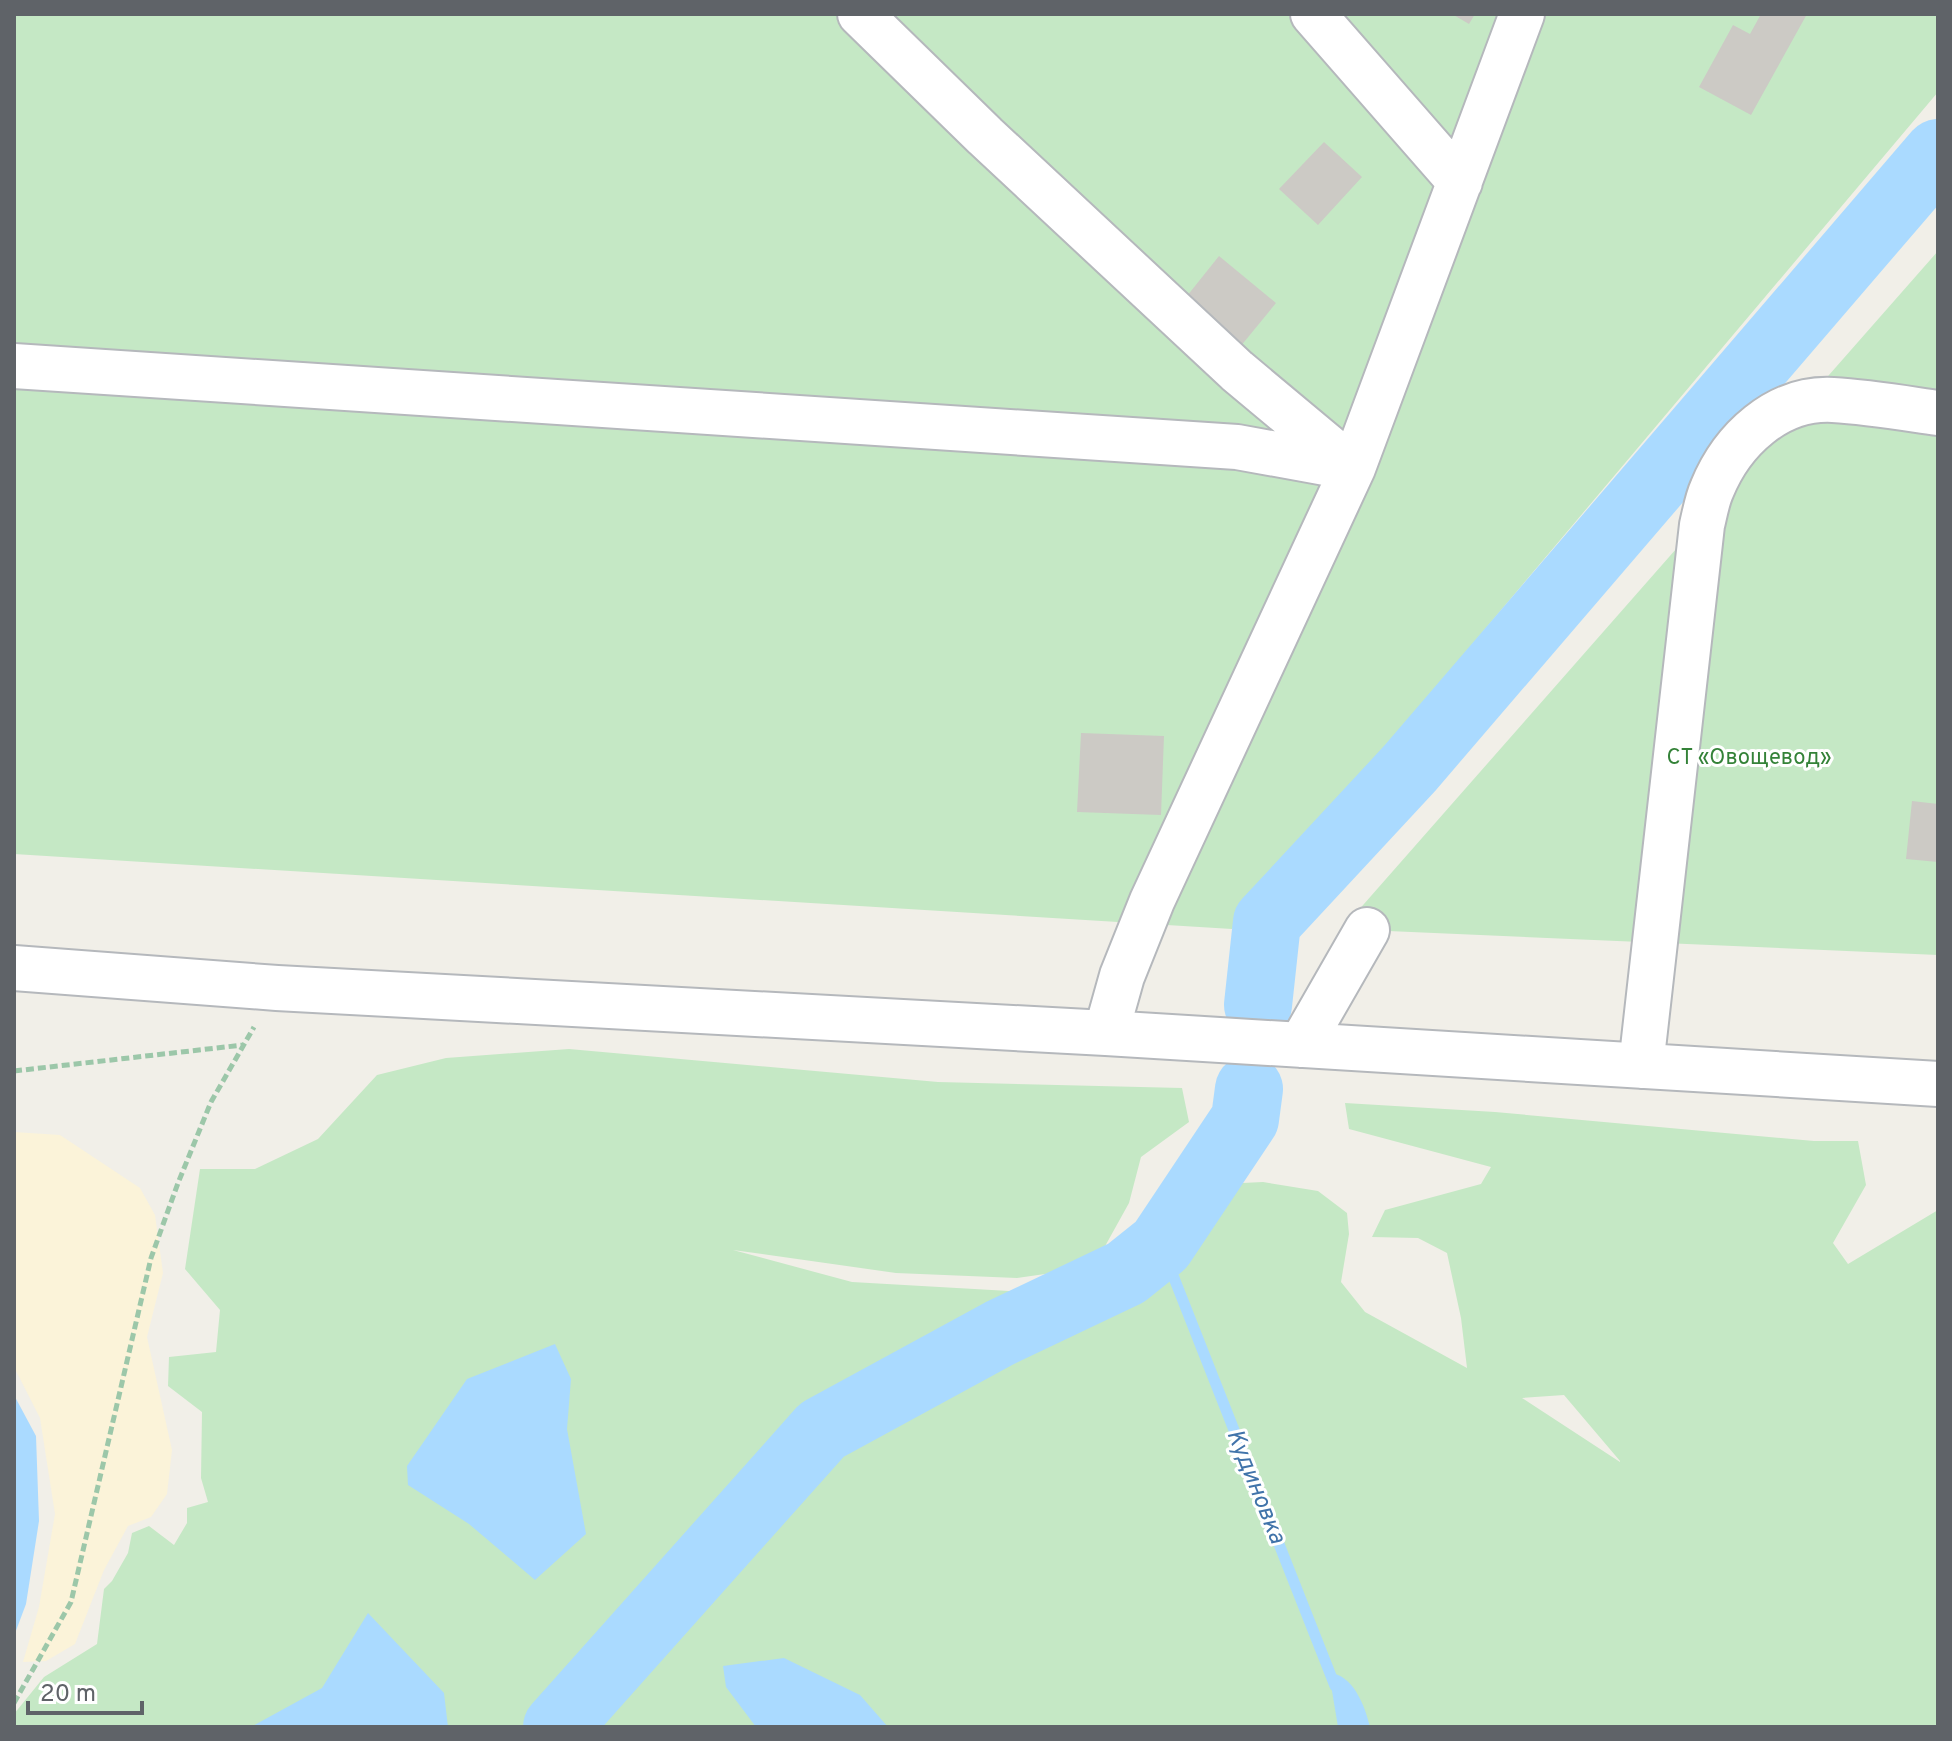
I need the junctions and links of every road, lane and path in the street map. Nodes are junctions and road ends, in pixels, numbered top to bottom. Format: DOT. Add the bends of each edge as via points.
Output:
graph roads {
  1 [pos="860,14"];
  2 [pos="1313,14"];
  3 [pos="1522,14"];
  4 [pos="1460,182"];
  5 [pos="14,366"];
  6 [pos="1938,413"];
  7 [pos="1353,468"];
  8 [pos="1367,930"];
  9 [pos="14,968"];
  10 [pos="277,988"];
  11 [pos="1106,1033"];
  12 [pos="244,1045"];
  13 [pos="1301,1045"];
  14 [pos="1641,1066"];
  15 [pos="14,1071"];
  16 [pos="1938,1084"];
  17 [pos="14,1703"];
  1 -- 7 [label="street" via="1237,371"];
  2 -- 4 [label="street"];
  3 -- 4 [label="street"];
  4 -- 7 [label="street"];
  5 -- 7 [label="street" via="1237,447"];
  6 -- 14 [label="street" via="1830,399 1792,406 1756,425 1731,452 1711,490 1702,525"];
  7 -- 11 [label="street" via="1152,901"];
  8 -- 13 [label="street"];
  9 -- 10 [label="street"];
  10 -- 11 [label="street"];
  10 -- 12 [label="path"];
  11 -- 13 [label="street"];
  12 -- 15 [label="path"];
  12 -- 17 [label="path" via="211,1102 151,1258 71,1602"];
  13 -- 14 [label="street"];
  14 -- 16 [label="street"];
}
